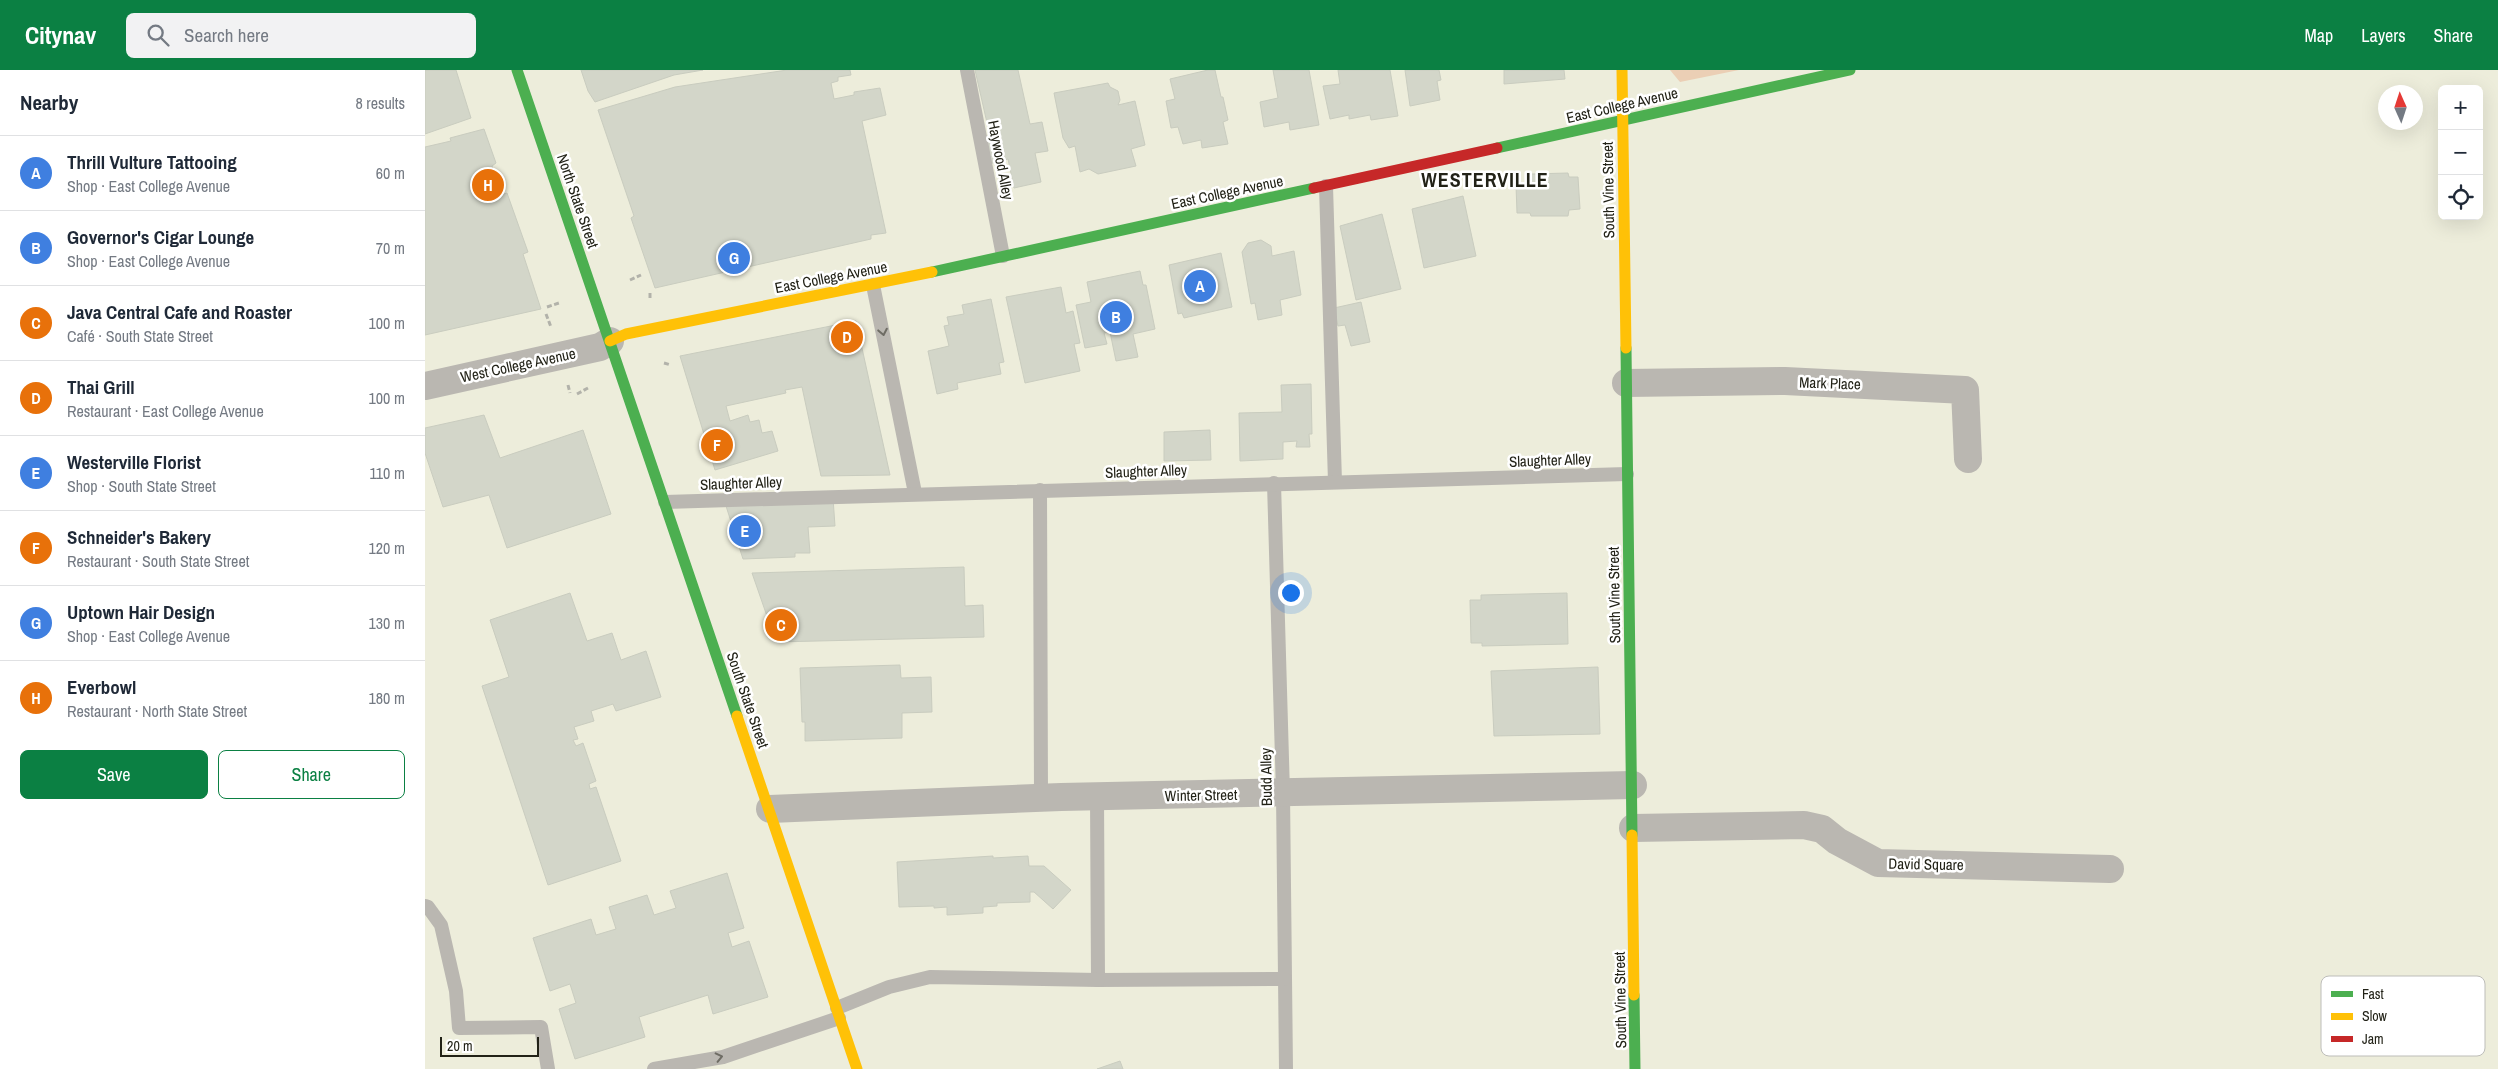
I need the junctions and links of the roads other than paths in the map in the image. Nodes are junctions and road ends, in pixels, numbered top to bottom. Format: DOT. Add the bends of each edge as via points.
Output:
graph roads {
  1 [pos="517,70"];
  2 [pos="967,70"];
  3 [pos="1622,70"];
  4 [pos="1849,70"];
  5 [pos="1622,121"];
  6 [pos="1326,186"];
  7 [pos="1003,256"];
  8 [pos="873,284"];
  9 [pos="610,341"];
  10 [pos="1626,383"];
  11 [pos="425,386"];
  12 [pos="1968,459"];
  13 [pos="1627,474"];
  14 [pos="1335,482"];
  15 [pos="1274,483"];
  16 [pos="1040,490"];
  17 [pos="915,493"];
  18 [pos="665,502"];
  19 [pos="1633,785"];
  20 [pos="1283,793"];
  21 [pos="1097,796"];
  22 [pos="1041,798"];
  23 [pos="770,809"];
  24 [pos="1633,828"];
  25 [pos="2110,869"];
  26 [pos="425,906"];
  27 [pos="1097,980"];
  28 [pos="1284,980"];
  29 [pos="838,1013"];
  30 [pos="548,1069"];
  31 [pos="654,1069"];
  32 [pos="857,1069"];
  33 [pos="1286,1069"];
  34 [pos="1635,1069"];
  1 -- 9 [label="street, North State Street"];
  2 -- 7 [label="lane, Haywood Alley"];
  3 -- 5 [label="street, South Vine Street"];
  4 -- 5 [label="street, East College Avenue"];
  5 -- 6 [label="street, East College Avenue"];
  5 -- 10 [label="street, South Vine Street"];
  6 -- 7 [label="street, East College Avenue"];
  6 -- 14 [label="lane"];
  7 -- 8 [label="street, East College Avenue"];
  8 -- 9 [label="street, East College Avenue" via="626,334"];
  8 -- 17 [label="lane, one-way"];
  9 -- 11 [label="street, West College Avenue" via="599,347"];
  9 -- 18 [label="street, South State Street"];
  10 -- 12 [label="street, Mark Place" via="1785,381 1965,390"];
  10 -- 13 [label="street, South Vine Street"];
  13 -- 14 [label="lane, Slaughter Alley"];
  13 -- 19 [label="street, South Vine Street"];
  14 -- 15 [label="lane, Slaughter Alley"];
  15 -- 16 [label="lane, Slaughter Alley"];
  15 -- 20 [label="lane, Budd Alley"];
  16 -- 17 [label="lane, Slaughter Alley"];
  16 -- 22 [label="lane"];
  17 -- 18 [label="lane, Slaughter Alley"];
  18 -- 23 [label="street, South State Street"];
  19 -- 20 [label="street, Winter Street"];
  19 -- 24 [label="street, South Vine Street"];
  20 -- 21 [label="street, Winter Street"];
  20 -- 28 [label="lane, Budd Alley"];
  21 -- 22 [label="street, Winter Street"];
  21 -- 27 [label="lane"];
  22 -- 23 [label="street, Winter Street"];
  23 -- 29 [label="street, South State Street"];
  24 -- 25 [label="street, David Square" via="1804,825 1822,829 1878,863"];
  24 -- 34 [label="street, South Vine Street"];
  26 -- 30 [label="lane" via="441,925 456,991 459,1028 541,1027"];
  27 -- 28 [label="lane"];
  27 -- 29 [label="lane" via="930,976 889,987"];
  28 -- 33 [label="lane, Budd Alley"];
  31 -- 29 [label="lane, one-way" via="723,1057"];
  29 -- 32 [label="street, South State Street"];
}
